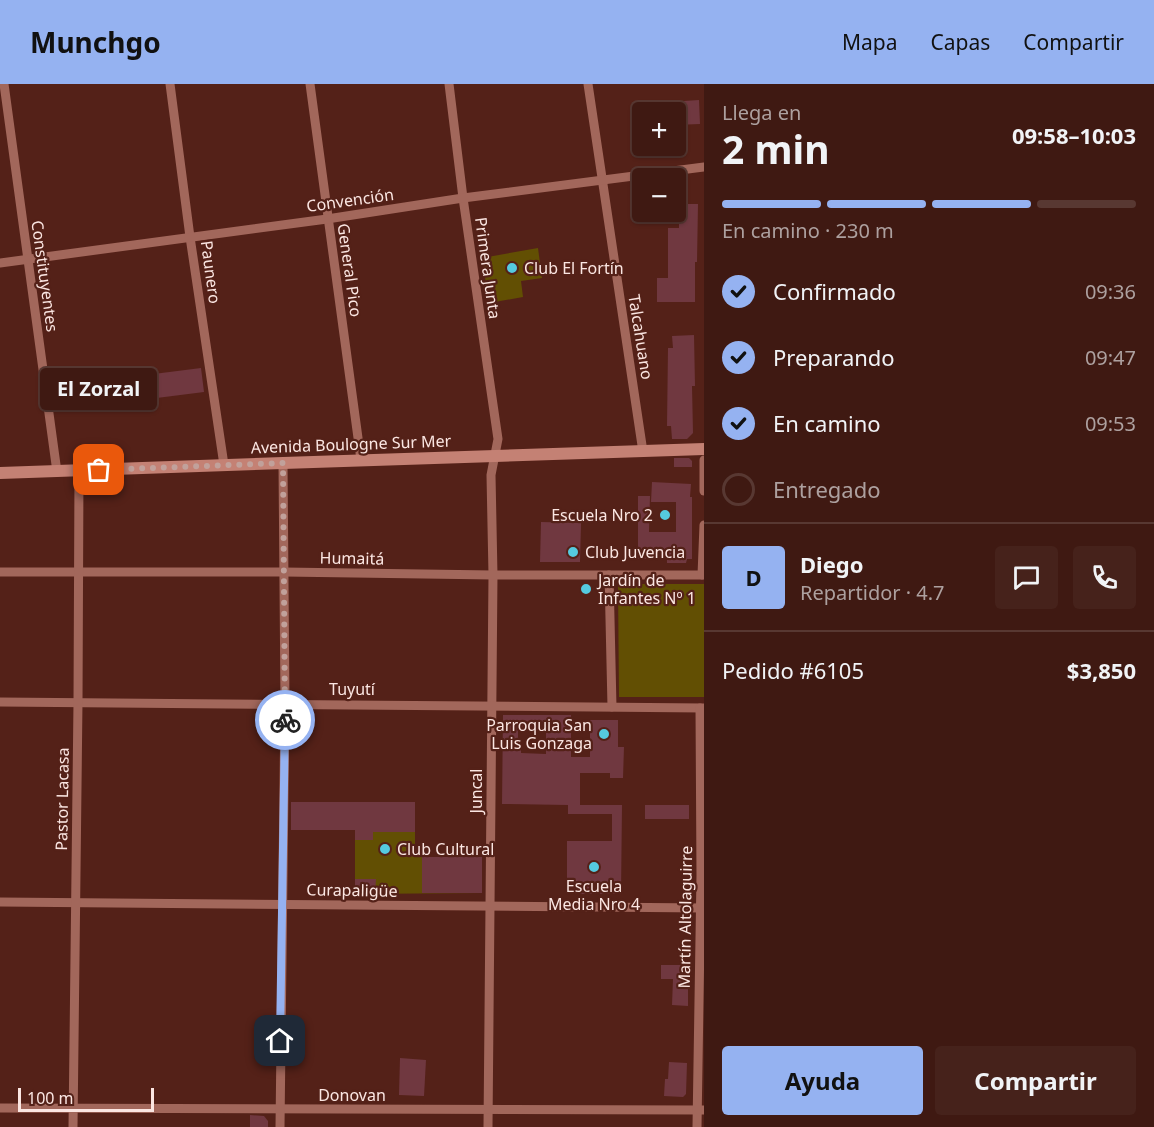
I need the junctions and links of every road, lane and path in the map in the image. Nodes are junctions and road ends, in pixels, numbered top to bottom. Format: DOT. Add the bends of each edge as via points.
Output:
graph roads {
  1 [pos="4,84"];
  2 [pos="170,84"];
  3 [pos="310,84"];
  4 [pos="449,84"];
  5 [pos="588,84"];
  6 [pos="704,167"];
  7 [pos="602,180"];
  8 [pos="463,198"];
  9 [pos="327,219"];
  10 [pos="190,237"];
  11 [pos="28,260"];
  12 [pos="0,263"];
  13 [pos="704,449"];
  14 [pos="643,452"];
  15 [pos="495,456"];
  16 [pos="361,460"];
  17 [pos="704,460"];
  18 [pos="283,463"];
  19 [pos="224,465"];
  20 [pos="79,471"];
  21 [pos="57,472"];
  22 [pos="0,474"];
  23 [pos="704,491"];
  24 [pos="704,525"];
  25 [pos="0,572"];
  26 [pos="78,573"];
  27 [pos="284,573"];
  28 [pos="703,574"];
  29 [pos="493,575"];
  30 [pos="609,575"];
  31 [pos="0,702"];
  32 [pos="78,702"];
  33 [pos="285,704"];
  34 [pos="492,705"];
  35 [pos="612,707"];
  36 [pos="702,708"];
  37 [pos="0,902"];
  38 [pos="76,902"];
  39 [pos="282,904"];
  40 [pos="491,906"];
  41 [pos="702,908"];
  42 [pos="0,1108"];
  43 [pos="73,1108"];
  44 [pos="279,1110"];
  45 [pos="488,1110"];
  46 [pos="701,1110"];
  47 [pos="73,1127"];
  48 [pos="280,1127"];
  49 [pos="488,1127"];
  50 [pos="697,1127"];
  1 -- 11 [label="street, Constituyentes"];
  2 -- 10 [label="street, Paunero"];
  3 -- 9 [label="street, General Pico"];
  4 -- 8 [label="street, Primera Junta"];
  5 -- 7 [label="street, Talcahuano"];
  6 -- 7 [label="street, Convención"];
  7 -- 8 [label="street, Convención"];
  7 -- 14 [label="street, Talcahuano"];
  8 -- 9 [label="street, Convención"];
  8 -- 15 [label="street, Primera Junta" via="498,439"];
  9 -- 10 [label="street, Convención"];
  9 -- 16 [label="street, General Pico"];
  10 -- 11 [label="street, Convención"];
  10 -- 19 [label="street, Paunero"];
  11 -- 12 [label="street, Convención"];
  11 -- 21 [label="street, Constituyentes"];
  13 -- 14 [label="main road, Avenida Boulogne Sur Mer"];
  14 -- 15 [label="main road, Avenida Boulogne Sur Mer"];
  15 -- 16 [label="main road, Avenida Boulogne Sur Mer"];
  15 -- 29 [label="street, Juncal" via="491,475"];
  16 -- 18 [label="main road, Avenida Boulogne Sur Mer"];
  17 -- 23 [label="street"];
  18 -- 19 [label="main road, Avenida Boulogne Sur Mer"];
  18 -- 27 [label="street"];
  19 -- 20 [label="main road, Avenida Boulogne Sur Mer"];
  20 -- 21 [label="main road, Avenida Boulogne Sur Mer"];
  20 -- 26 [label="street, Pastor Lacasa"];
  21 -- 22 [label="main road, Avenida Boulogne Sur Mer"];
  24 -- 28 [label="street"];
  25 -- 26 [label="street, Humaitá"];
  26 -- 27 [label="street, Humaitá"];
  26 -- 32 [label="street, Pastor Lacasa"];
  27 -- 29 [label="street, Humaitá"];
  27 -- 33 [label="street"];
  28 -- 30 [label="street, Humaitá"];
  29 -- 30 [label="street, Humaitá"];
  29 -- 34 [label="street, Juncal"];
  30 -- 35 [label="street"];
  31 -- 32 [label="street, Tuyutí"];
  32 -- 33 [label="street, Tuyutí"];
  32 -- 38 [label="street, Pastor Lacasa"];
  33 -- 34 [label="street, Tuyutí"];
  33 -- 39 [label="street"];
  34 -- 35 [label="street, Tuyutí"];
  34 -- 40 [label="street, Juncal"];
  35 -- 36 [label="street, Tuyutí"];
  36 -- 41 [label="street, Martín Altolaguirre"];
  37 -- 38 [label="street, Curapaligüe"];
  38 -- 39 [label="street, Curapaligüe"];
  38 -- 43 [label="street, Pastor Lacasa"];
  39 -- 40 [label="street, Curapaligüe"];
  39 -- 44 [label="street"];
  40 -- 41 [label="street, Curapaligüe"];
  40 -- 45 [label="street, Juncal"];
  41 -- 46 [label="street, Martín Altolaguirre"];
  42 -- 43 [label="street, Donovan"];
  43 -- 44 [label="street, Donovan"];
  43 -- 47 [label="street, Pastor Lacasa"];
  44 -- 45 [label="street, Donovan"];
  44 -- 48 [label="street"];
  45 -- 46 [label="street, Donovan"];
  45 -- 49 [label="street, Juncal"];
  46 -- 50 [label="street, Martín Altolaguirre"];
}
